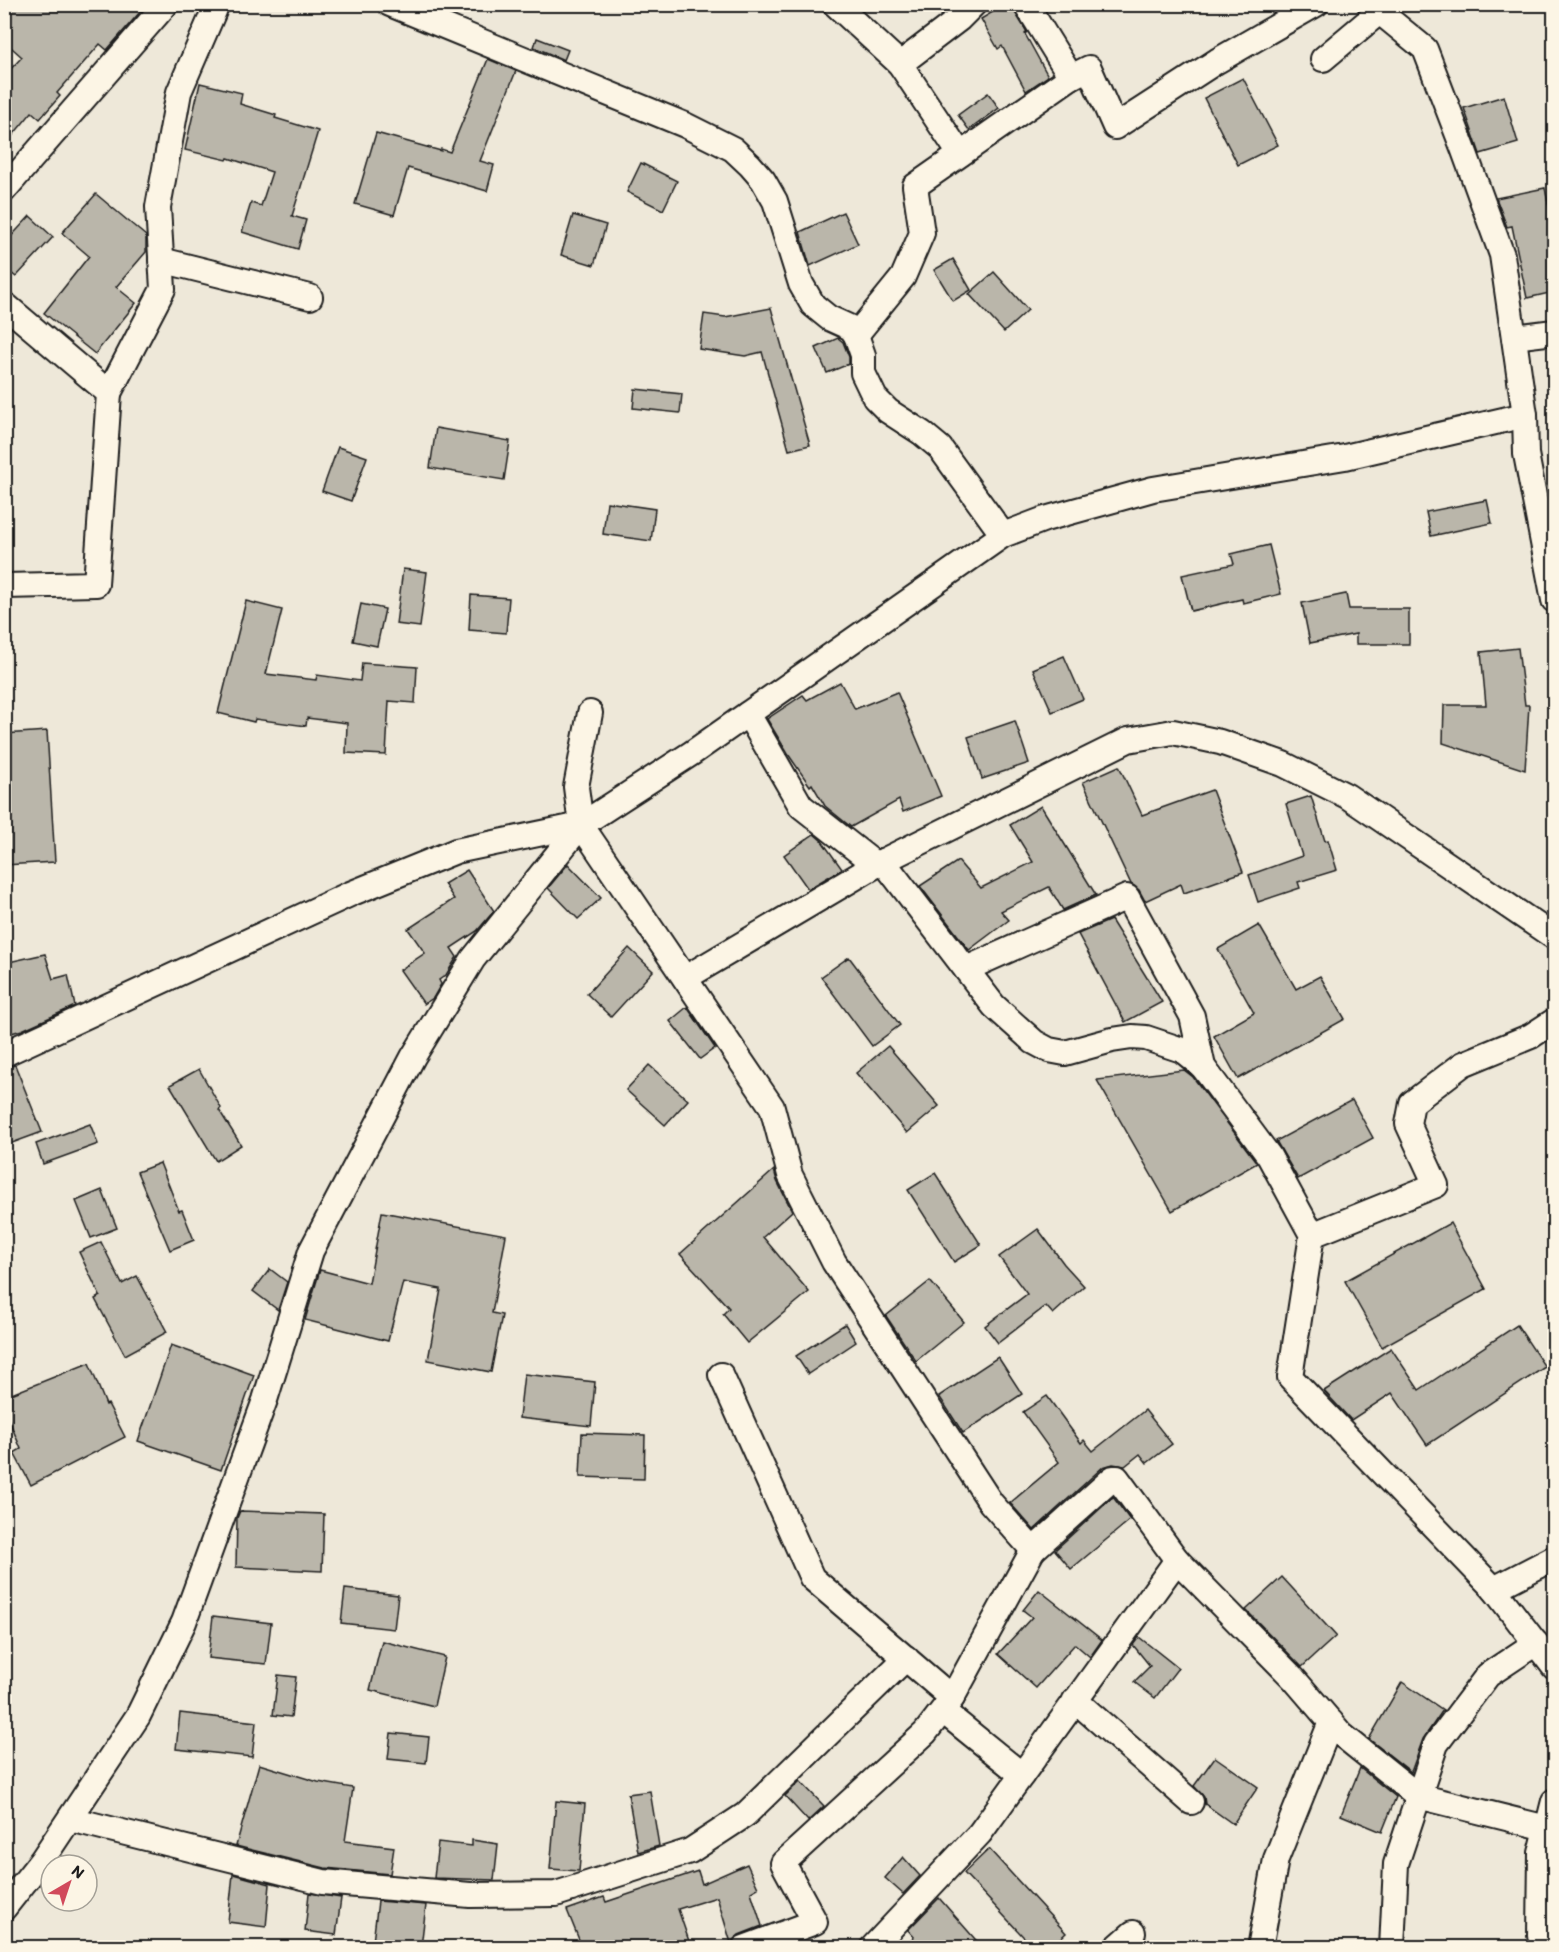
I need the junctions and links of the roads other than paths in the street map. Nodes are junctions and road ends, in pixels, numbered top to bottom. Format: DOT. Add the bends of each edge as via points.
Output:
graph roads {
  1 [pos="217,4"];
  2 [pos="390,4"];
  3 [pos="835,4"];
  4 [pos="974,4"];
  5 [pos="1026,4"];
  6 [pos="1316,4"];
  7 [pos="164,5"];
  8 [pos="1374,8"];
  9 [pos="1323,59"];
  10 [pos="900,64"];
  11 [pos="1071,77"];
  12 [pos="960,154"];
  13 [pos="4,190"];
  14 [pos="161,260"];
  15 [pos="310,297"];
  16 [pos="4,304"];
  17 [pos="1554,332"];
  18 [pos="856,335"];
  19 [pos="1514,337"];
  20 [pos="109,393"];
  21 [pos="1526,415"];
  22 [pos="1003,535"];
  23 [pos="4,586"];
  24 [pos="1554,600"];
  25 [pos="590,712"];
  26 [pos="748,714"];
  27 [pos="581,825"];
  28 [pos="880,863"];
  29 [pos="1554,937"];
  30 [pos="966,969"];
  31 [pos="685,978"];
  32 [pos="1554,1021"];
  33 [pos="4,1054"];
  34 [pos="1203,1067"];
  35 [pos="1312,1235"];
  36 [pos="721,1375"];
  37 [pos="1033,1550"];
  38 [pos="1554,1558"];
  39 [pos="1177,1560"];
  40 [pos="1494,1589"];
  41 [pos="1536,1643"];
  42 [pos="906,1658"];
  43 [pos="1554,1667"];
  44 [pos="1075,1700"];
  45 [pos="947,1704"];
  46 [pos="1331,1722"];
  47 [pos="1022,1775"];
  48 [pos="1419,1796"];
  49 [pos="1554,1801"];
  50 [pos="1191,1802"];
  51 [pos="70,1819"];
  52 [pos="1547,1828"];
  53 [pos="4,1908"];
  54 [pos="744,1947"];
  55 [pos="872,1947"];
  56 [pos="1260,1947"];
  57 [pos="1392,1947"];
  58 [pos="1548,1947"];
  1 -- 14 [label="street" via="179,92 158,207"];
  2 -- 18 [label="street" via="685,125 733,149 763,180 775,201 801,284 813,305"];
  3 -- 10 [label="street"];
  4 -- 10 [label="street"];
  5 -- 11 [label="street"];
  6 -- 11 [label="street" via="1217,61 1115,127 1089,68"];
  7 -- 13 [label="street"];
  8 -- 9 [label="street"];
  8 -- 19 [label="street" via="1425,49 1502,255"];
  10 -- 12 [label="street"];
  11 -- 12 [label="street"];
  12 -- 18 [label="street" via="915,186 922,233 903,277"];
  14 -- 15 [label="street"];
  14 -- 20 [label="street" via="163,289"];
  16 -- 20 [label="street"];
  17 -- 19 [label="street"];
  18 -- 22 [label="street" via="863,355 863,373 875,398 940,448"];
  19 -- 21 [label="street"];
  20 -- 23 [label="street" via="96,584"];
  21 -- 22 [label="street" via="1345,457 1153,489"];
  21 -- 24 [label="street" via="1526,454"];
  22 -- 26 [label="street"];
  25 -- 27 [label="street" via="576,787"];
  26 -- 27 [label="street"];
  26 -- 28 [label="street" via="801,806"];
  27 -- 31 [label="street"];
  27 -- 33 [label="street" via="456,851 350,894"];
  27 -- 51 [label="street" via="473,959 413,1057 311,1251 265,1400 184,1622 138,1716"];
  28 -- 29 [label="street" via="1128,740 1173,732 1220,742 1283,764 1347,796"];
  28 -- 30 [label="street"];
  28 -- 31 [label="street"];
  30 -- 34 [label="street" via="994,1006 1034,1042 1049,1050 1065,1053 1112,1040 1146,1038 1182,1050"];
  30 -- 34 [label="street" via="1127,897 1192,1016"];
  31 -- 37 [label="street" via="772,1107 790,1175 834,1262 991,1503"];
  32 -- 35 [label="street" via="1531,1036 1463,1064 1412,1103 1408,1124 1436,1185"];
  34 -- 35 [label="street" via="1269,1156"];
  35 -- 40 [label="street" via="1290,1377"];
  36 -- 42 [label="street" via="812,1578"];
  37 -- 39 [label="street" via="1115,1477"];
  37 -- 45 [label="street"];
  38 -- 40 [label="street"];
  39 -- 44 [label="street"];
  39 -- 46 [label="street"];
  40 -- 41 [label="street"];
  41 -- 43 [label="street"];
  41 -- 48 [label="street" via="1488,1675 1436,1744"];
  42 -- 45 [label="street"];
  42 -- 51 [label="street" via="745,1815 690,1851 556,1894 470,1895 323,1882"];
  44 -- 47 [label="street"];
  44 -- 50 [label="street"];
  45 -- 47 [label="street"];
  45 -- 54 [label="street" via="925,1733 783,1863 815,1922"];
  46 -- 48 [label="street"];
  46 -- 56 [label="street" via="1276,1859"];
  47 -- 55 [label="street" via="980,1833"];
  48 -- 52 [label="street"];
  48 -- 57 [label="street" via="1396,1864"];
  49 -- 52 [label="street"];
  51 -- 53 [label="street"];
  52 -- 58 [label="street" via="1541,1853 1540,1935"];
}
